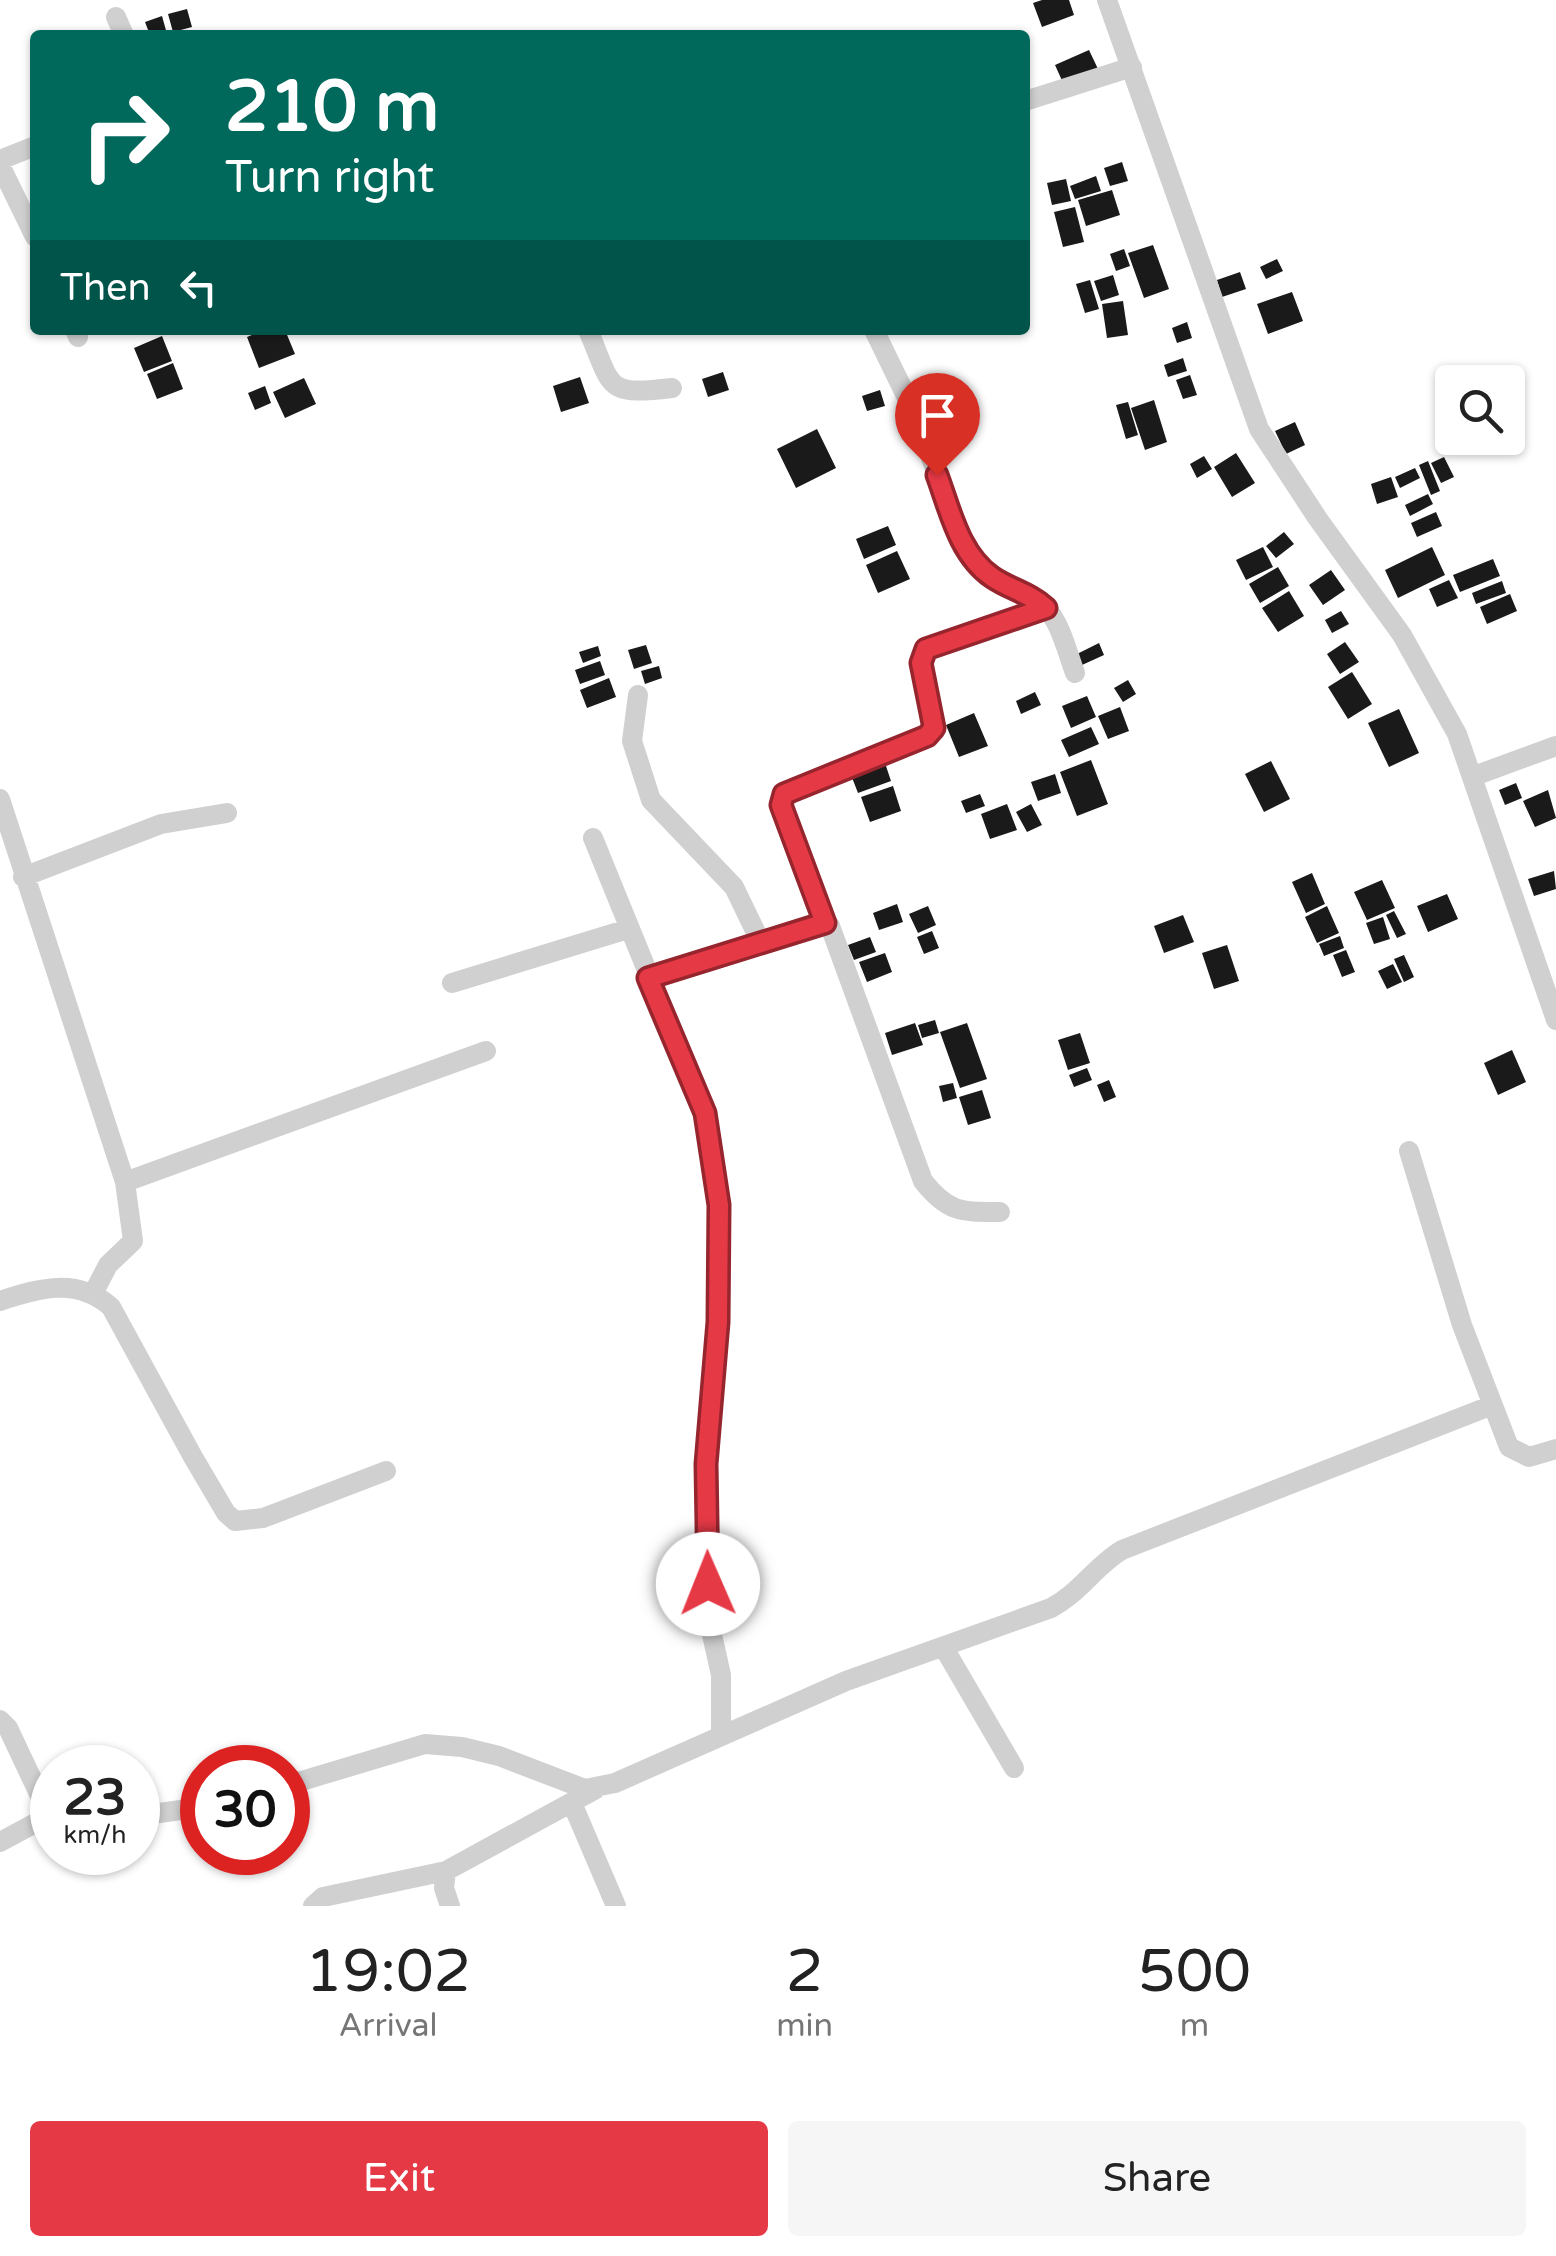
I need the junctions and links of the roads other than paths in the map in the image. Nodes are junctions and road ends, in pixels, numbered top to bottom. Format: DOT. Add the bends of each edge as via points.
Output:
graph roads {
  1 [pos="1107,0"];
  2 [pos="1132,67"];
  3 [pos="1030,99"];
  4 [pos="30,148"];
  5 [pos="0,162"];
  6 [pos="30,226"];
  7 [pos="590,335"];
  8 [pos="876,335"];
  9 [pos="672,388"];
  10 [pos="1046,608"];
  11 [pos="1075,673"];
  12 [pos="638,695"];
  13 [pos="1556,746"];
  14 [pos="1474,776"];
  15 [pos="0,799"];
  16 [pos="226,813"];
  17 [pos="593,838"];
  18 [pos="23,877"];
  19 [pos="825,923"];
  20 [pos="628,929"];
  21 [pos="760,942"];
  22 [pos="648,978"];
  23 [pos="452,983"];
  24 [pos="1556,1020"];
  25 [pos="486,1051"];
  26 [pos="1410,1151"];
  27 [pos="125,1182"];
  28 [pos="1000,1212"];
  29 [pos="94,1292"];
  30 [pos="0,1301"];
  31 [pos="1490,1406"];
  32 [pos="1556,1449"];
  33 [pos="386,1471"];
  34 [pos="944,1648"];
  35 [pos="0,1720"];
  36 [pos="721,1735"];
  37 [pos="1014,1768"];
  38 [pos="30,1772"];
  39 [pos="310,1778"];
  40 [pos="596,1789"];
  41 [pos="572,1803"];
  42 [pos="30,1826"];
  43 [pos="0,1842"];
  44 [pos="446,1871"];
  45 [pos="314,1906"];
  46 [pos="450,1906"];
  47 [pos="616,1906"];
  1 -- 2 [label="street"];
  2 -- 3 [label="street"];
  2 -- 14 [label="street" via="1259,429 1402,635"];
  4 -- 5 [label="street"];
  5 -- 6 [label="street"];
  7 -- 9 [label="street" via="610,384 621,391"];
  8 -- 10 [label="street" via="975,564"];
  10 -- 11 [label="street"];
  10 -- 19 [label="street" via="926,649 921,663 934,728 927,736 784,794 781,805"];
  12 -- 21 [label="street" via="632,741 651,800 734,887"];
  13 -- 14 [label="street"];
  14 -- 24 [label="street"];
  15 -- 18 [label="street"];
  16 -- 18 [label="street" via="161,824"];
  17 -- 20 [label="street"];
  18 -- 27 [label="street"];
  19 -- 21 [label="street"];
  19 -- 28 [label="street" via="834,930 923,1181 958,1212"];
  20 -- 22 [label="street"];
  20 -- 23 [label="street"];
  21 -- 22 [label="street"];
  22 -- 36 [label="street" via="705,1113 719,1205 706,1480 709,1622 721,1675"];
  25 -- 27 [label="street"];
  26 -- 31 [label="street"];
  27 -- 29 [label="street" via="133,1241"];
  29 -- 30 [label="street" via="42,1287"];
  29 -- 33 [label="street" via="111,1307 235,1520 263,1518"];
  31 -- 32 [label="street" via="1517,1454"];
  31 -- 34 [label="street" via="1122,1550 1065,1601"];
  34 -- 36 [label="street" via="846,1680"];
  34 -- 37 [label="street"];
  35 -- 38 [label="street"];
  36 -- 40 [label="street"];
  39 -- 40 [label="street" via="425,1744 499,1756"];
  40 -- 41 [label="street"];
  41 -- 44 [label="street"];
  41 -- 47 [label="street"];
  42 -- 43 [label="street"];
  44 -- 45 [label="street" via="323,1897"];
  44 -- 46 [label="street"];
}
